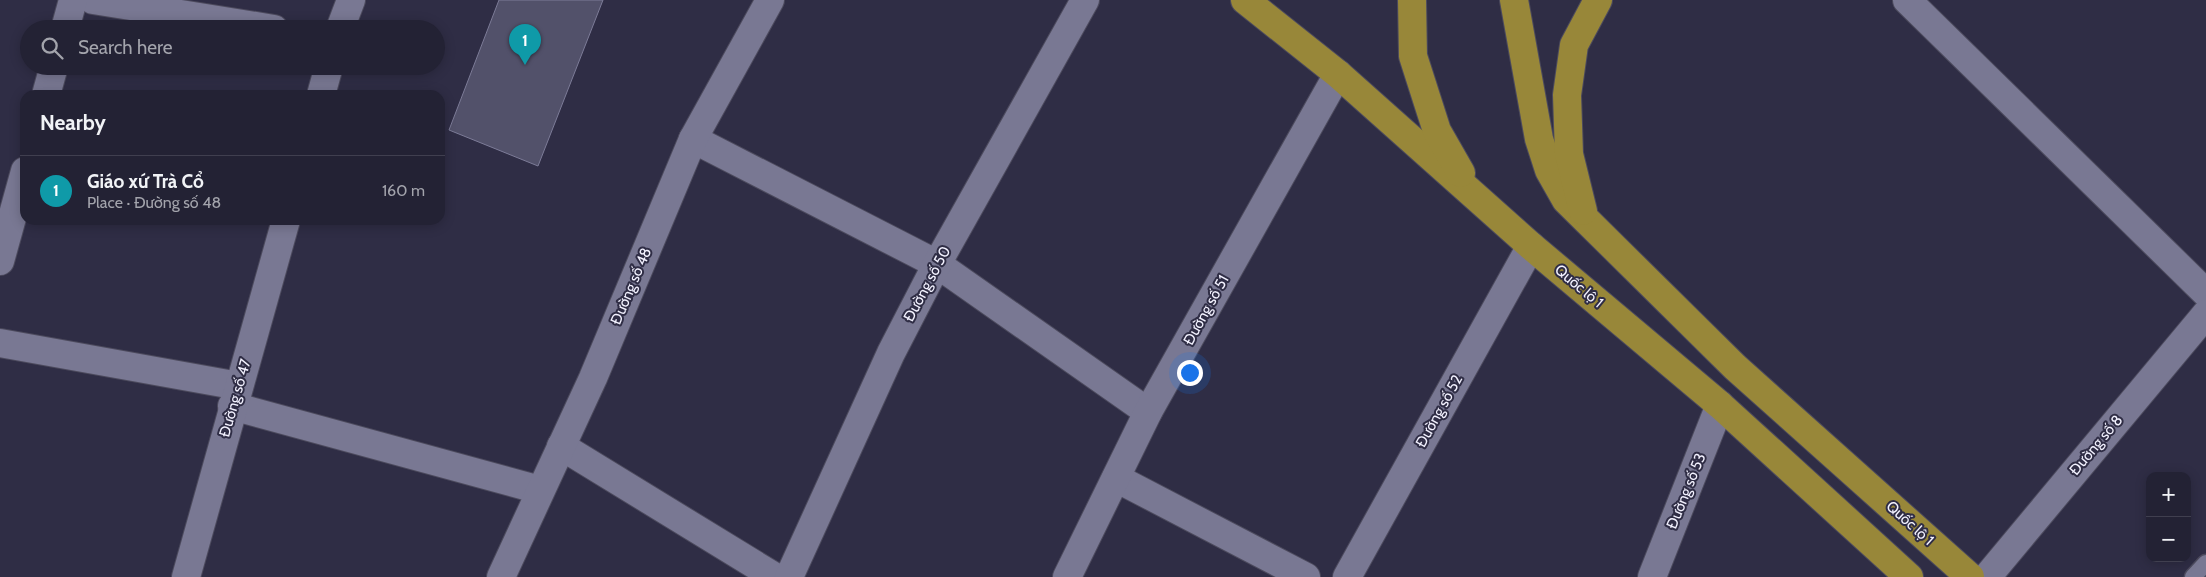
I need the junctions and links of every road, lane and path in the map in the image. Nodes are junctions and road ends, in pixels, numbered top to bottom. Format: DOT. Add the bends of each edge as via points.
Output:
graph roads {
  1 [pos="73,0"];
  2 [pos="93,0"];
  3 [pos="351,0"];
  4 [pos="770,0"];
  5 [pos="1085,0"];
  6 [pos="1245,0"];
  7 [pos="1412,0"];
  8 [pos="1514,0"];
  9 [pos="1598,0"];
  10 [pos="1907,0"];
  11 [pos="67,20"];
  12 [pos="218,20"];
  13 [pos="343,20"];
  14 [pos="1338,74"];
  15 [pos="52,75"];
  16 [pos="327,75"];
  17 [pos="47,90"];
  18 [pos="322,90"];
  19 [pos="693,138"];
  20 [pos="20,189"];
  21 [pos="1472,193"];
  22 [pos="1585,220"];
  23 [pos="285,225"];
  24 [pos="1531,246"];
  25 [pos="0,260"];
  26 [pos="937,264"];
  27 [pos="2206,293"];
  28 [pos="2206,314"];
  29 [pos="0,343"];
  30 [pos="236,396"];
  31 [pos="1720,405"];
  32 [pos="1148,412"];
  33 [pos="561,446"];
  34 [pos="1116,478"];
  35 [pos="540,490"];
  36 [pos="2206,563"];
  37 [pos="186,577"];
  38 [pos="501,577"];
  39 [pos="775,577"];
  40 [pos="789,577"];
  41 [pos="1067,577"];
  42 [pos="1306,577"];
  43 [pos="1347,577"];
  44 [pos="1652,577"];
  45 [pos="1909,577"];
  46 [pos="1970,577"];
  47 [pos="1987,577"];
  48 [pos="2193,577"];
  1 -- 11 [label="street"];
  2 -- 12 [label="street"];
  3 -- 13 [label="street"];
  4 -- 19 [label="street, Đường số 48"];
  5 -- 26 [label="street, Đường số 50"];
  6 -- 14 [label="highway, Quốc lộ 1"];
  7 -- 21 [label="highway" via="1413,56 1422,88 1437,132"];
  8 -- 22 [label="highway, Quốc lộ 1" via="1539,139 1549,170 1566,200"];
  9 -- 22 [label="highway" via="1574,45 1566,95 1569,154"];
  10 -- 27 [label="street"];
  14 -- 21 [label="highway, Quốc lộ 1"];
  14 -- 32 [label="street, Đường số 51"];
  15 -- 17 [label="street"];
  16 -- 18 [label="street"];
  19 -- 26 [label="street"];
  19 -- 33 [label="street, Đường số 48" via="593,378"];
  20 -- 25 [label="street"];
  21 -- 24 [label="highway, Quốc lộ 1"];
  22 -- 46 [label="highway, Quốc lộ 1" via="1735,367"];
  23 -- 30 [label="street, Đường số 47"];
  24 -- 31 [label="highway, Quốc lộ 1"];
  24 -- 43 [label="street, Đường số 52"];
  26 -- 32 [label="street"];
  26 -- 40 [label="street, Đường số 50" via="891,353"];
  28 -- 47 [label="street, Đường số 8"];
  29 -- 30 [label="street"];
  30 -- 35 [label="street"];
  30 -- 37 [label="street, Đường số 47"];
  31 -- 44 [label="street, Đường số 53"];
  31 -- 45 [label="highway, Quốc lộ 1"];
  32 -- 34 [label="street, Đường số 51"];
  33 -- 35 [label="street, Đường số 48"];
  33 -- 39 [label="street"];
  34 -- 41 [label="street, Đường số 51"];
  34 -- 42 [label="street"];
  35 -- 38 [label="street, Đường số 48"];
  36 -- 48 [label="lane"];
}
